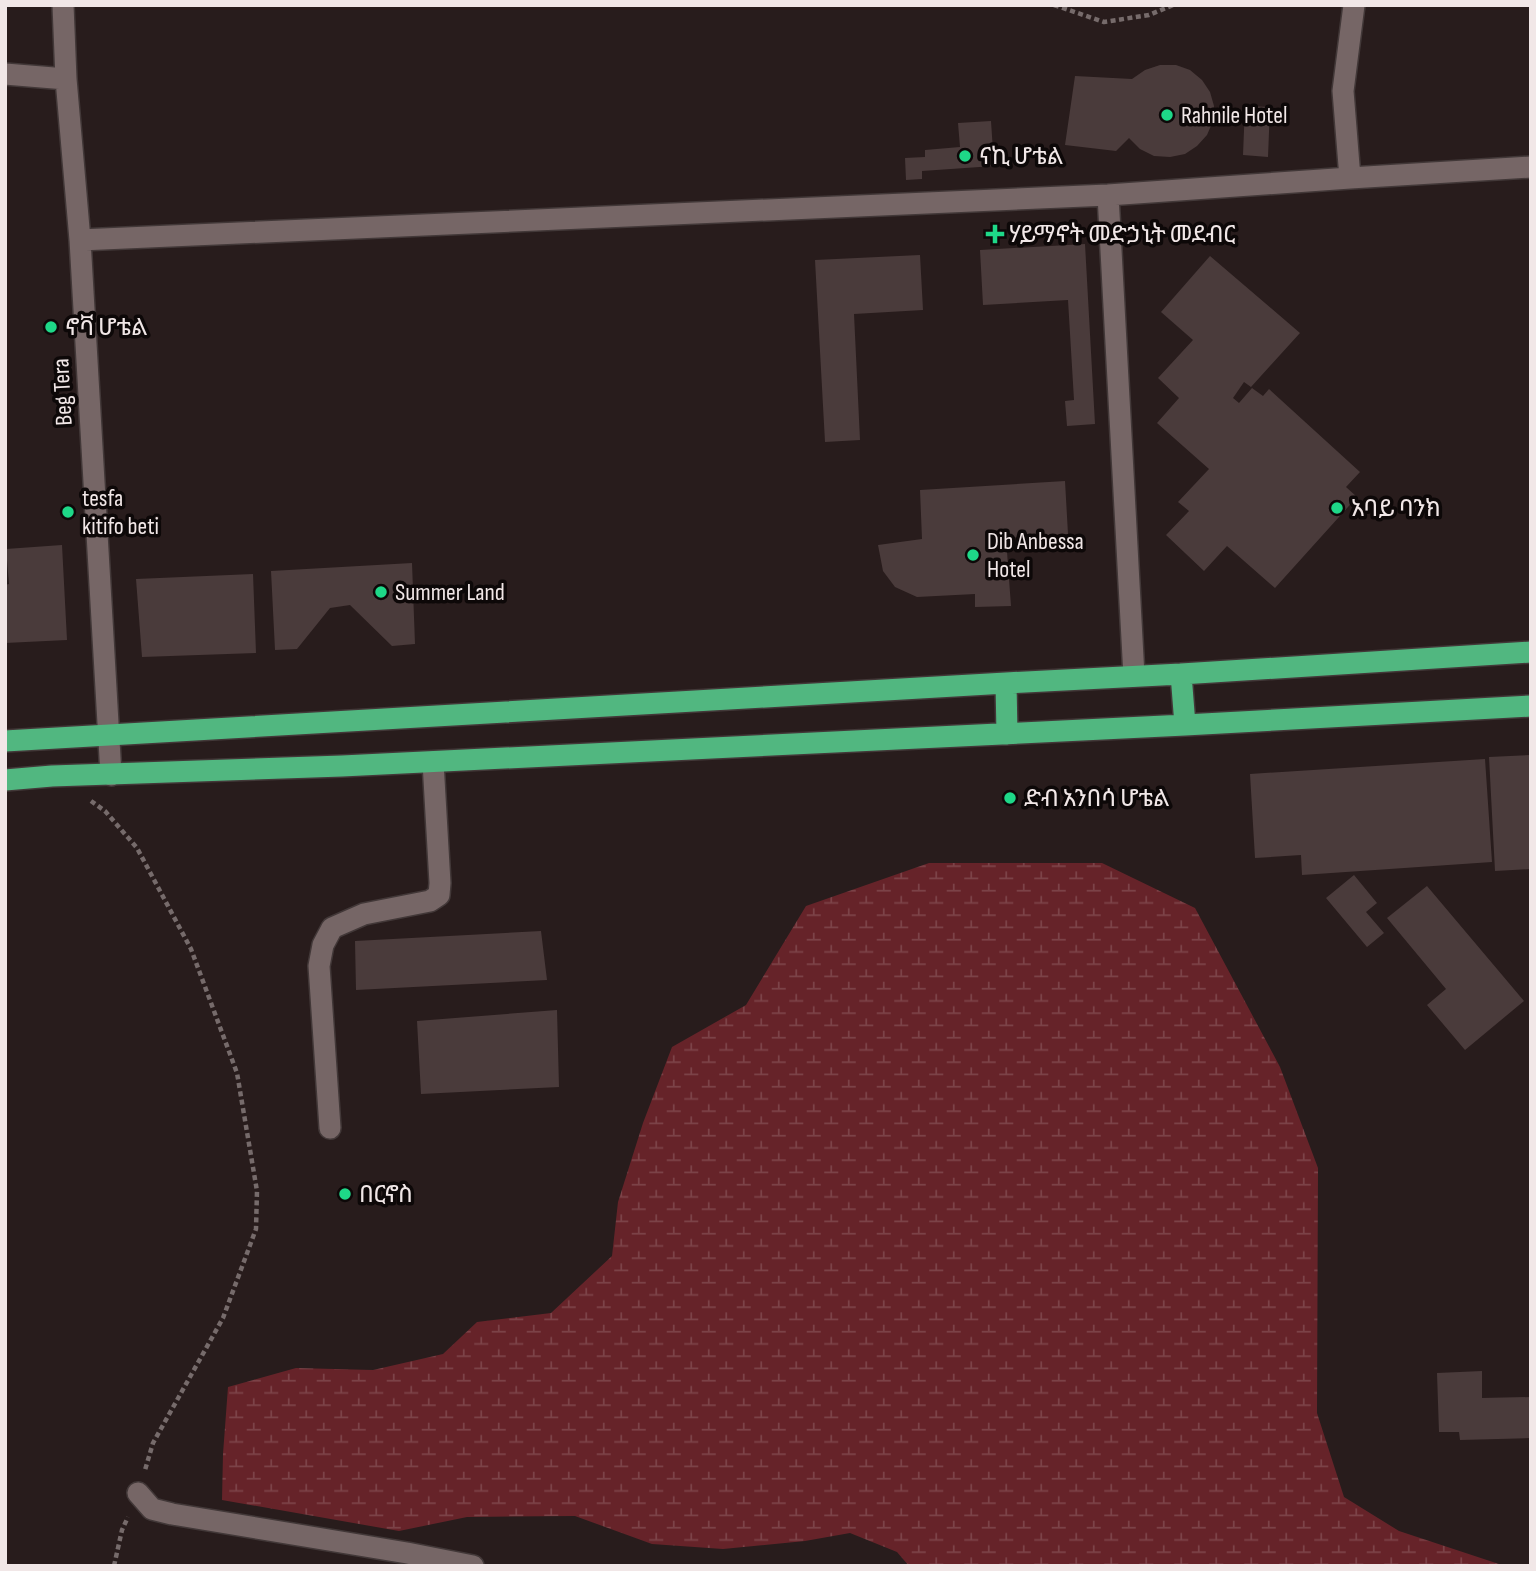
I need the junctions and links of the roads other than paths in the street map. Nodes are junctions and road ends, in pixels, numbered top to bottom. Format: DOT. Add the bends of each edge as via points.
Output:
graph roads {
  1 [pos="62,5"];
  2 [pos="1354,5"];
  3 [pos="5,74"];
  4 [pos="66,79"];
  5 [pos="1531,167"];
  6 [pos="1350,178"];
  7 [pos="1108,195"];
  8 [pos="79,240"];
  9 [pos="1531,652"];
  10 [pos="1181,674"];
  11 [pos="1134,676"];
  12 [pos="1006,683"];
  13 [pos="1531,706"];
  14 [pos="1185,725"];
  15 [pos="1007,734"];
  16 [pos="109,735"];
  17 [pos="5,741"];
  18 [pos="433,762"];
  19 [pos="110,775"];
  20 [pos="5,780"];
  21 [pos="330,1128"];
  22 [pos="138,1493"];
  23 [pos="473,1566"];
  1 -- 4 [label="street, Beg Tera"];
  2 -- 6 [label="street" via="1343,91"];
  3 -- 4 [label="street"];
  4 -- 8 [label="street, Beg Tera"];
  5 -- 6 [label="street"];
  6 -- 7 [label="street"];
  7 -- 8 [label="street"];
  7 -- 11 [label="street"];
  8 -- 16 [label="street, Beg Tera"];
  9 -- 10 [label="highway"];
  10 -- 11 [label="highway"];
  10 -- 14 [label="highway"];
  11 -- 12 [label="highway"];
  12 -- 15 [label="highway"];
  12 -- 16 [label="highway"];
  13 -- 14 [label="highway"];
  14 -- 15 [label="highway"];
  15 -- 18 [label="highway"];
  16 -- 17 [label="highway"];
  16 -- 19 [label="street, Beg Tera"];
  18 -- 19 [label="highway"];
  18 -- 21 [label="street" via="439,895 342,923 331,928 323,945 319,966"];
  19 -- 20 [label="highway"];
  22 -- 23 [label="street" via="152,1509 172,1514"];
}
